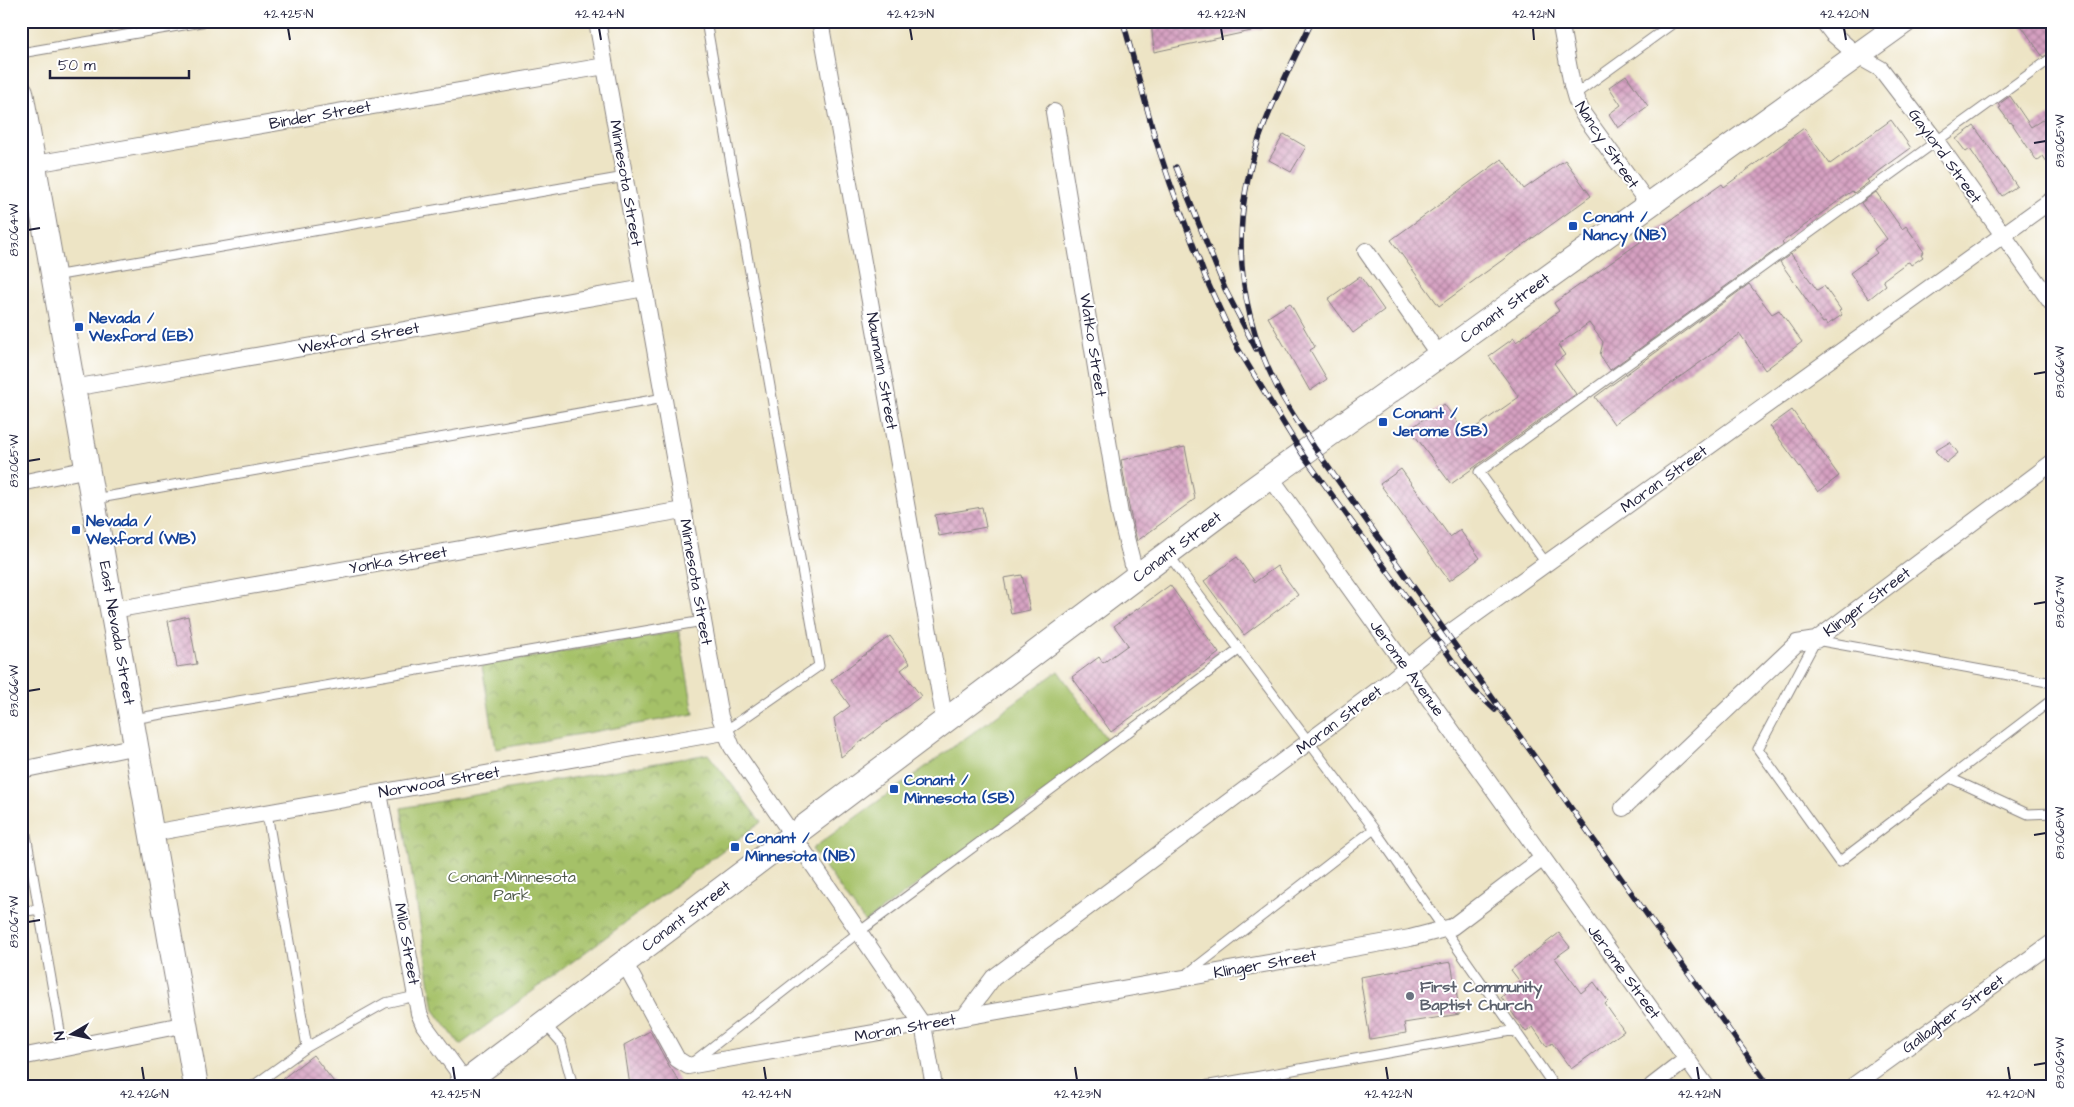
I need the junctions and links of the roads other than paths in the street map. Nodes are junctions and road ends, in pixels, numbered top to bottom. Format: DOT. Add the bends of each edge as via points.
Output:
graph roads {
  1 [pos="207,21"];
  2 [pos="598,21"];
  3 [pos="706,21"];
  4 [pos="820,21"];
  5 [pos="1560,21"];
  6 [pos="1823,21"];
  7 [pos="1906,21"];
  8 [pos="1675,22"];
  9 [pos="21,53"];
  10 [pos="1858,56"];
  11 [pos="2053,57"];
  12 [pos="605,66"];
  13 [pos="21,92"];
  14 [pos="1575,97"];
  15 [pos="1054,112"];
  16 [pos="1936,141"];
  17 [pos="34,164"];
  18 [pos="625,177"];
  19 [pos="30,192"];
  20 [pos="2053,199"];
  21 [pos="1650,206"];
  22 [pos="2002,235"];
  23 [pos="1366,251"];
  24 [pos="54,276"];
  25 [pos="645,288"];
  26 [pos="2053,305"];
  27 [pos="1439,355"];
  28 [pos="73,388"];
  29 [pos="664,398"];
  30 [pos="2053,462"];
  31 [pos="88,469"];
  32 [pos="1271,478"];
  33 [pos="21,483"];
  34 [pos="94,499"];
  35 [pos="683,510"];
  36 [pos="1168,554"];
  37 [pos="1546,563"];
  38 [pos="1136,577"];
  39 [pos="113,610"];
  40 [pos="703,621"];
  41 [pos="1816,640"];
  42 [pos="1240,649"];
  43 [pos="1406,666"];
  44 [pos="2053,684"];
  45 [pos="2053,699"];
  46 [pos="132,719"];
  47 [pos="945,722"];
  48 [pos="724,732"];
  49 [pos="1309,742"];
  50 [pos="137,746"];
  51 [pos="21,770"];
  52 [pos="1950,778"];
  53 [pos="380,793"];
  54 [pos="21,806"];
  55 [pos="1623,808"];
  56 [pos="267,812"];
  57 [pos="2053,813"];
  58 [pos="1374,829"];
  59 [pos="152,833"];
  60 [pos="793,836"];
  61 [pos="1543,858"];
  62 [pos="39,908"];
  63 [pos="21,912"];
  64 [pos="1446,930"];
  65 [pos="859,932"];
  66 [pos="2053,942"];
  67 [pos="624,962"];
  68 [pos="1180,979"];
  69 [pos="416,996"];
  70 [pos="964,1017"];
  71 [pos="544,1023"];
  72 [pos="186,1024"];
  73 [pos="923,1024"];
  74 [pos="1516,1030"];
  75 [pos="307,1047"];
  76 [pos="64,1048"];
  77 [pos="21,1057"];
  78 [pos="1687,1059"];
  79 [pos="688,1066"];
  80 [pos="464,1084"];
  81 [pos="196,1086"];
  82 [pos="253,1086"];
  83 [pos="573,1086"];
  84 [pos="934,1086"];
  85 [pos="1204,1086"];
  86 [pos="1554,1086"];
  87 [pos="1652,1086"];
  88 [pos="1706,1086"];
  89 [pos="1853,1086"];
  1 -- 9 [label="lane"];
  2 -- 12 [label="street, Minnesota Street"];
  3 -- 48 [label="lane" via="819,666"];
  4 -- 47 [label="street, Naumann Street"];
  5 -- 14 [label="street, Nancy Street"];
  6 -- 10 [label="street, Gaylord Street" via="1832,34"];
  7 -- 10 [label="main road, Conant Street"];
  8 -- 14 [label="lane"];
  10 -- 16 [label="street, Gaylord Street" via="1881,69"];
  10 -- 21 [label="main road, Conant Street"];
  11 -- 16 [label="lane"];
  12 -- 17 [label="street, Binder Street"];
  12 -- 18 [label="street, Minnesota Street"];
  13 -- 17 [label="main road, East Nevada Street"];
  14 -- 21 [label="street, Nancy Street" via="1583,114"];
  15 -- 38 [label="street, Watko Street" via="1120,514"];
  16 -- 22 [label="street, Gaylord Street"];
  16 -- 37 [label="lane" via="1480,472"];
  17 -- 19 [label="main road, East Nevada Street"];
  18 -- 24 [label="lane"];
  18 -- 25 [label="street, Minnesota Street"];
  19 -- 24 [label="main road, East Nevada Street"];
  20 -- 22 [label="street, Moran Street"];
  21 -- 27 [label="main road, Conant Street"];
  22 -- 26 [label="street, Gaylord Street"];
  22 -- 37 [label="street, Moran Street"];
  23 -- 27 [label="street"];
  24 -- 28 [label="main road, East Nevada Street"];
  25 -- 28 [label="street, Wexford Street"];
  25 -- 29 [label="street, Minnesota Street"];
  27 -- 32 [label="main road, Conant Street"];
  28 -- 31 [label="main road, East Nevada Street"];
  29 -- 34 [label="lane"];
  29 -- 35 [label="street, Minnesota Street"];
  30 -- 41 [label="street, Klinger Street"];
  31 -- 33 [label="street"];
  31 -- 34 [label="main road, East Nevada Street"];
  32 -- 36 [label="main road, Conant Street"];
  32 -- 43 [label="street, Jerome Avenue"];
  34 -- 39 [label="main road, East Nevada Street"];
  35 -- 39 [label="street, Yonka Street"];
  35 -- 40 [label="street, Minnesota Street"];
  36 -- 38 [label="main road, Conant Street"];
  36 -- 42 [label="lane"];
  37 -- 43 [label="street, Moran Street"];
  38 -- 47 [label="main road, Conant Street"];
  39 -- 46 [label="main road, East Nevada Street"];
  40 -- 46 [label="lane"];
  40 -- 48 [label="street, Minnesota Street"];
  41 -- 44 [label="lane"];
  41 -- 52 [label="lane" via="1758,749 1839,862"];
  41 -- 55 [label="street, Klinger Street" via="1797,643"];
  42 -- 49 [label="lane"];
  42 -- 65 [label="lane"];
  43 -- 49 [label="street, Moran Street" via="1390,682"];
  43 -- 61 [label="street, Jerome Avenue"];
  45 -- 52 [label="lane"];
  46 -- 50 [label="main road, East Nevada Street"];
  47 -- 60 [label="main road, Conant Street"];
  48 -- 53 [label="street, Norwood Street"];
  48 -- 60 [label="street, Minnesota Street"];
  49 -- 58 [label="lane"];
  49 -- 70 [label="street, Moran Street" via="993,978"];
  50 -- 51 [label="street"];
  50 -- 59 [label="main road, East Nevada Street"];
  52 -- 57 [label="lane" via="2028,814"];
  53 -- 56 [label="street, Norwood Street"];
  53 -- 69 [label="street, Milo Street"];
  54 -- 62 [label="lane"];
  56 -- 59 [label="street, Norwood Street"];
  56 -- 75 [label="lane"];
  58 -- 64 [label="lane"];
  58 -- 68 [label="lane"];
  59 -- 72 [label="main road, East Nevada Street"];
  60 -- 65 [label="street, Minnesota Street"];
  60 -- 67 [label="main road, Conant Street"];
  61 -- 64 [label="street, Klinger Street"];
  61 -- 78 [label="street, Jerome Street"];
  62 -- 63 [label="lane"];
  62 -- 76 [label="lane"];
  64 -- 68 [label="street, Klinger Street"];
  64 -- 74 [label="lane"];
  65 -- 73 [label="street, Minnesota Street"];
  65 -- 79 [label="lane"];
  66 -- 89 [label="street, Gallagher Street"];
  67 -- 71 [label="main road, Conant Street"];
  67 -- 79 [label="street" via="677,1059"];
  68 -- 70 [label="street, Klinger Street"];
  69 -- 75 [label="lane" via="385,1003"];
  69 -- 80 [label="street, Milo Street" via="424,1025"];
  70 -- 73 [label="street, Moran Street"];
  71 -- 80 [label="main road, Conant Street"];
  71 -- 83 [label="lane" via="562,1042"];
  72 -- 76 [label="street"];
  72 -- 81 [label="main road, East Nevada Street"];
  73 -- 79 [label="street, Moran Street"];
  73 -- 84 [label="street, Minnesota Street"];
  74 -- 85 [label="lane"];
  74 -- 86 [label="lane"];
  75 -- 82 [label="lane"];
  76 -- 77 [label="street"];
  78 -- 87 [label="street"];
  78 -- 88 [label="street, Jerome Street"];
}
